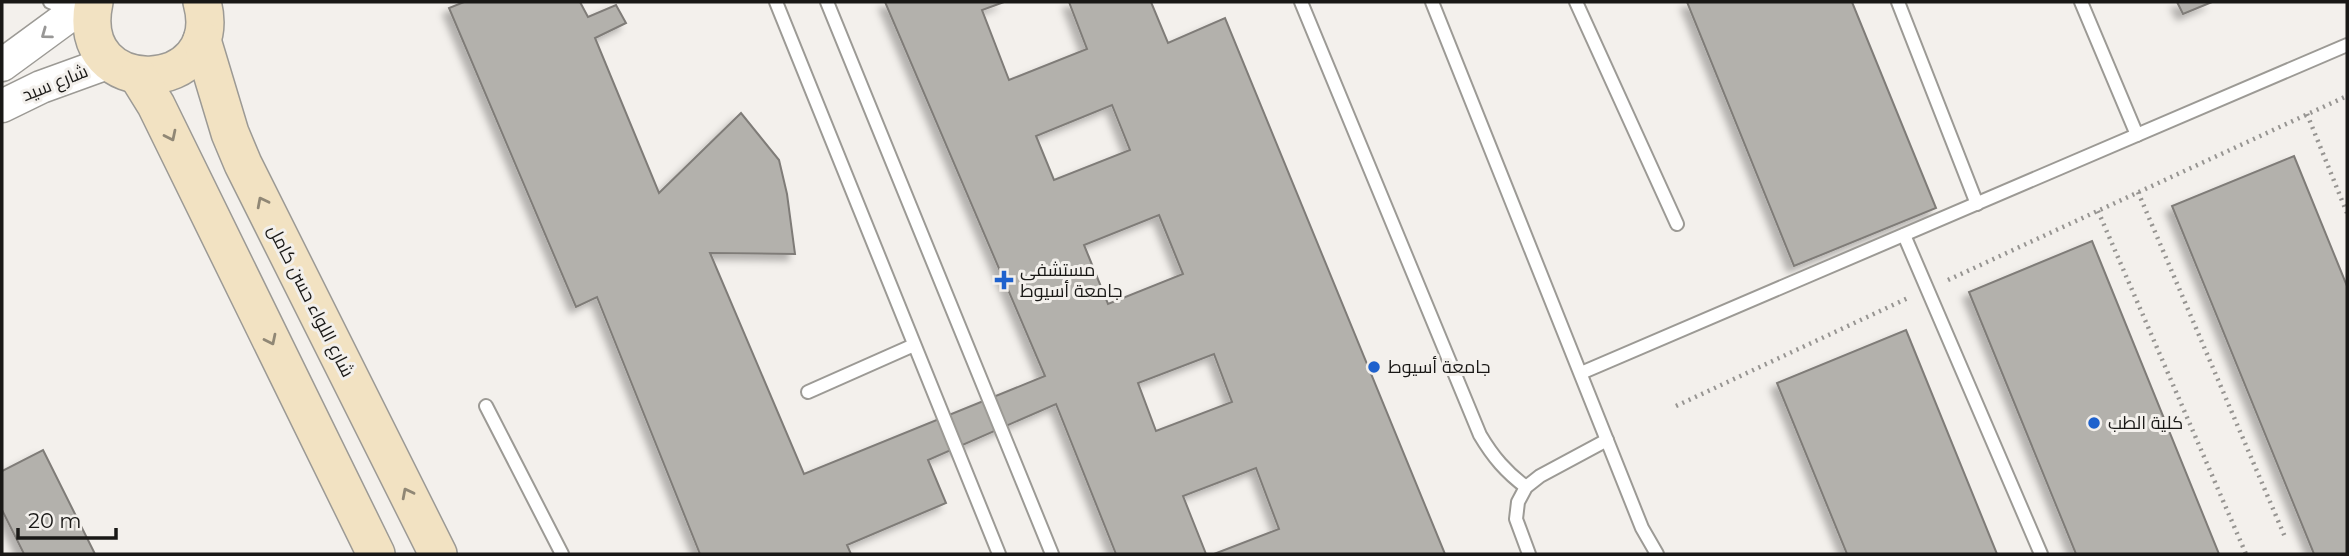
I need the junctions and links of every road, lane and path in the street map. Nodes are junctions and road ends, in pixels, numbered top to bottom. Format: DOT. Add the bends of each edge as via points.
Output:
graph roads {
  1 [pos="776,2"];
  2 [pos="827,2"];
  3 [pos="1301,2"];
  4 [pos="1432,2"];
  5 [pos="1576,2"];
  6 [pos="1898,2"];
  7 [pos="2081,2"];
  8 [pos="203,3"];
  9 [pos="77,5"];
  10 [pos="202,40"];
  11 [pos="2347,45"];
  12 [pos="2,65"];
  13 [pos="124,69"];
  14 [pos="2347,96"];
  15 [pos="2,106"];
  16 [pos="2308,114"];
  17 [pos="2137,135"];
  18 [pos="2138,192"];
  19 [pos="1977,204"];
  20 [pos="2098,211"];
  21 [pos="2347,213"];
  22 [pos="1677,224"];
  23 [pos="1904,235"];
  24 [pos="1927,290"];
  25 [pos="914,345"];
  26 [pos="1581,373"];
  27 [pos="808,392"];
  28 [pos="486,406"];
  29 [pos="1676,406"];
  30 [pos="1607,440"];
  31 [pos="1527,486"];
  32 [pos="2285,537"];
  33 [pos="376,554"];
  34 [pos="438,554"];
  35 [pos="562,554"];
  36 [pos="999,554"];
  37 [pos="1052,554"];
  38 [pos="1529,554"];
  39 [pos="1657,554"];
  40 [pos="2040,554"];
  41 [pos="2246,554"];
  1 -- 25 [label="lane"];
  2 -- 37 [label="lane"];
  3 -- 31 [label="lane" via="1480,435 1508,474"];
  4 -- 26 [label="lane"];
  5 -- 22 [label="lane"];
  6 -- 19 [label="lane"];
  7 -- 17 [label="lane"];
  8 -- 10 [label="main road, شارع اللواء حسن كامل"];
  9 -- 12 [label="street, one-way"];
  9 -- 13 [label="main road" via="91,13 99,48"];
  10 -- 13 [label="main road" via="177,69 164,75"];
  34 -- 10 [label="main road, شارع اللواء حسن كامل, one-way" via="243,164"];
  11 -- 17 [label="lane"];
  13 -- 15 [label="street, شارع سيد" via="41,87"];
  13 -- 33 [label="main road, one-way" via="156,105"];
  14 -- 16 [label="path"];
  16 -- 18 [label="path"];
  16 -- 21 [label="path"];
  17 -- 19 [label="lane"];
  18 -- 20 [label="path"];
  18 -- 32 [label="path"];
  19 -- 23 [label="lane"];
  20 -- 24 [label="path"];
  20 -- 41 [label="path"];
  23 -- 24 [label="lane"];
  23 -- 26 [label="lane"];
  24 -- 29 [label="path"];
  24 -- 40 [label="lane"];
  25 -- 27 [label="lane"];
  25 -- 36 [label="lane"];
  26 -- 30 [label="lane"];
  28 -- 35 [label="lane"];
  30 -- 31 [label="lane"];
  30 -- 39 [label="lane"];
  31 -- 38 [label="lane" via="1516,519"];
}
